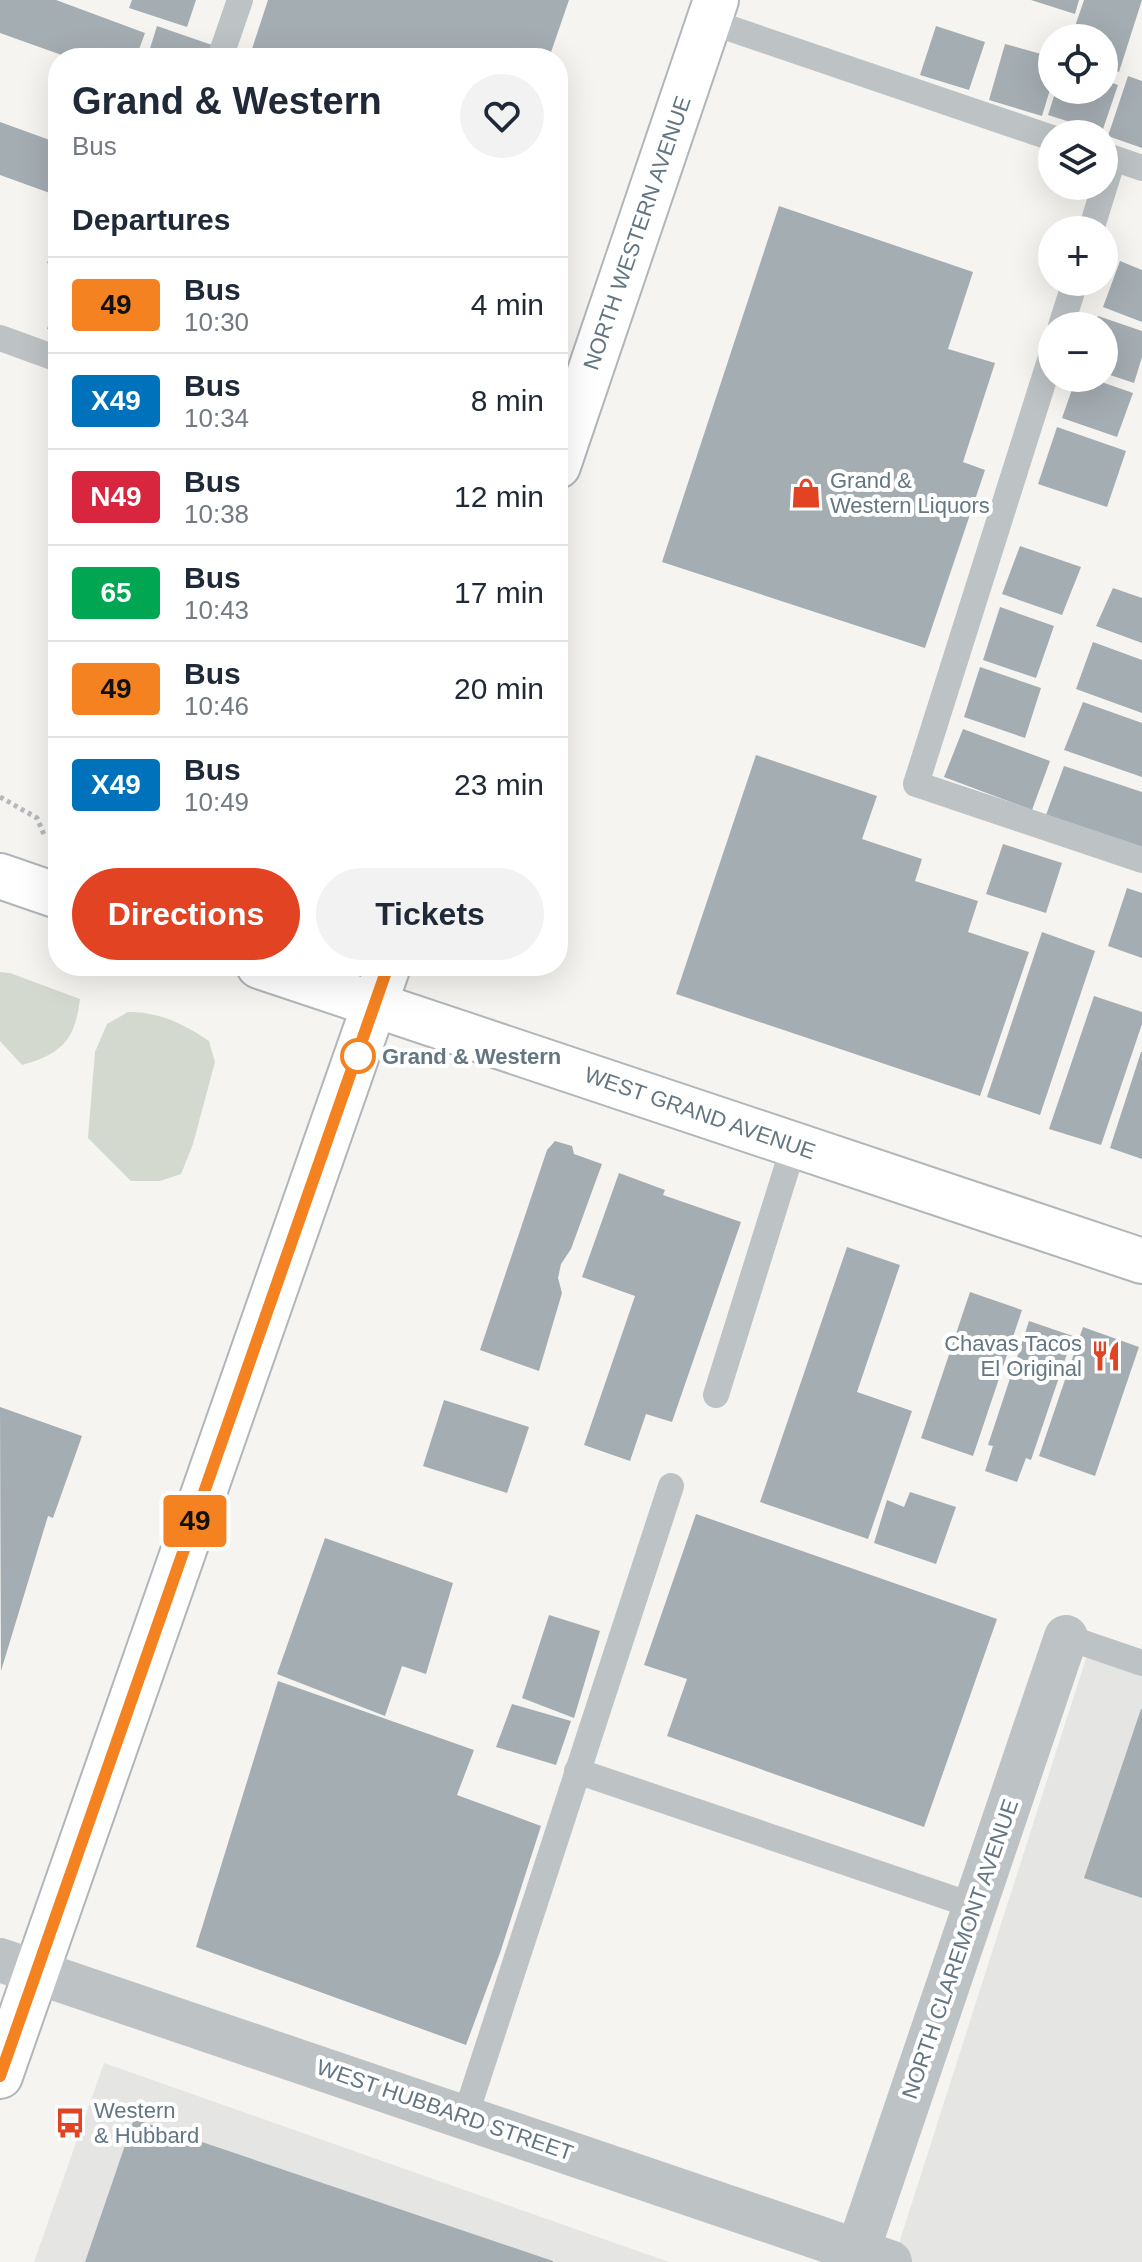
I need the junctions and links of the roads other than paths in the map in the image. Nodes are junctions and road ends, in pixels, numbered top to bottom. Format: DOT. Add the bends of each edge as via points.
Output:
graph roads {
  1 [pos="240,0"];
  2 [pos="712,11"];
  3 [pos="223,48"];
  4 [pos="1038,133"];
  5 [pos="1118,160"];
  6 [pos="1142,168"];
  7 [pos="0,338"];
  8 [pos="48,355"];
  9 [pos="1040,392"];
  10 [pos="568,436"];
  11 [pos="1142,860"];
  12 [pos="0,876"];
  13 [pos="48,893"];
  14 [pos="288,976"];
  15 [pos="385,976"];
  16 [pos="375,1006"];
  17 [pos="794,1145"];
  18 [pos="1142,1261"];
  19 [pos="716,1395"];
  20 [pos="671,1486"];
  21 [pos="1066,1637"];
  22 [pos="1142,1663"];
  23 [pos="577,1771"];
  24 [pos="974,1906"];
  25 [pos="18,1966"];
  26 [pos="0,2076"];
  27 [pos="465,2117"];
  28 [pos="867,2258"];
  1 -- 3 [label="lane"];
  2 -- 4 [label="lane"];
  2 -- 10 [label="main road, NORTH WESTERN AVENUE"];
  5 -- 6 [label="lane"];
  7 -- 8 [label="lane"];
  9 -- 11 [label="lane" via="916,784"];
  12 -- 13 [label="main road"];
  14 -- 16 [label="main road, WEST GRAND AVENUE"];
  15 -- 16 [label="main road"];
  16 -- 17 [label="main road, WEST GRAND AVENUE"];
  16 -- 25 [label="main road"];
  17 -- 18 [label="main road, WEST GRAND AVENUE"];
  17 -- 19 [label="lane"];
  20 -- 23 [label="lane"];
  21 -- 22 [label="lane"];
  21 -- 24 [label="street, NORTH CLAREMONT AVENUE"];
  23 -- 24 [label="lane"];
  23 -- 27 [label="lane"];
  24 -- 28 [label="street, NORTH CLAREMONT AVENUE"];
  25 -- 26 [label="main road"];
  25 -- 27 [label="street, WEST HUBBARD STREET"];
  27 -- 28 [label="street, WEST HUBBARD STREET"];
}
